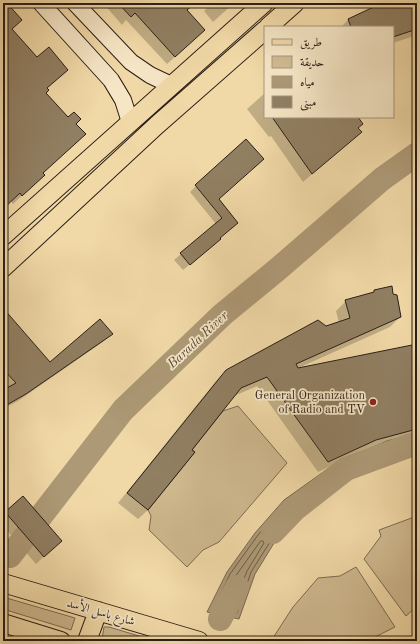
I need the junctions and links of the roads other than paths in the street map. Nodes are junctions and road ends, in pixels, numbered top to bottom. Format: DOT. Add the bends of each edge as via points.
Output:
graph roads {
  1 [pos="75,3"];
  2 [pos="264,3"];
  3 [pos="295,3"];
  4 [pos="46,5"];
  5 [pos="269,26"];
  6 [pos="264,31"];
  7 [pos="171,85"];
  8 [pos="130,122"];
  9 [pos="3,236"];
  10 [pos="3,268"];
  11 [pos="3,584"];
  12 [pos="98,611"];
  13 [pos="3,623"];
  14 [pos="60,641"];
  15 [pos="87,641"];
  16 [pos="199,641"];
  1 -- 7 [label="main road" via="131,62 150,76"];
  2 -- 7 [label="main road"];
  3 -- 5 [label="main road"];
  4 -- 8 [label="main road" via="111,80 123,100"];
  6 -- 10 [label="main road"];
  7 -- 8 [label="main road"];
  8 -- 9 [label="main road"];
  11 -- 12 [label="main road, شارع باسل الأسد"];
  12 -- 15 [label="main road"];
  12 -- 16 [label="main road, شارع باسل الأسد"];
  13 -- 14 [label="main road"];
}
